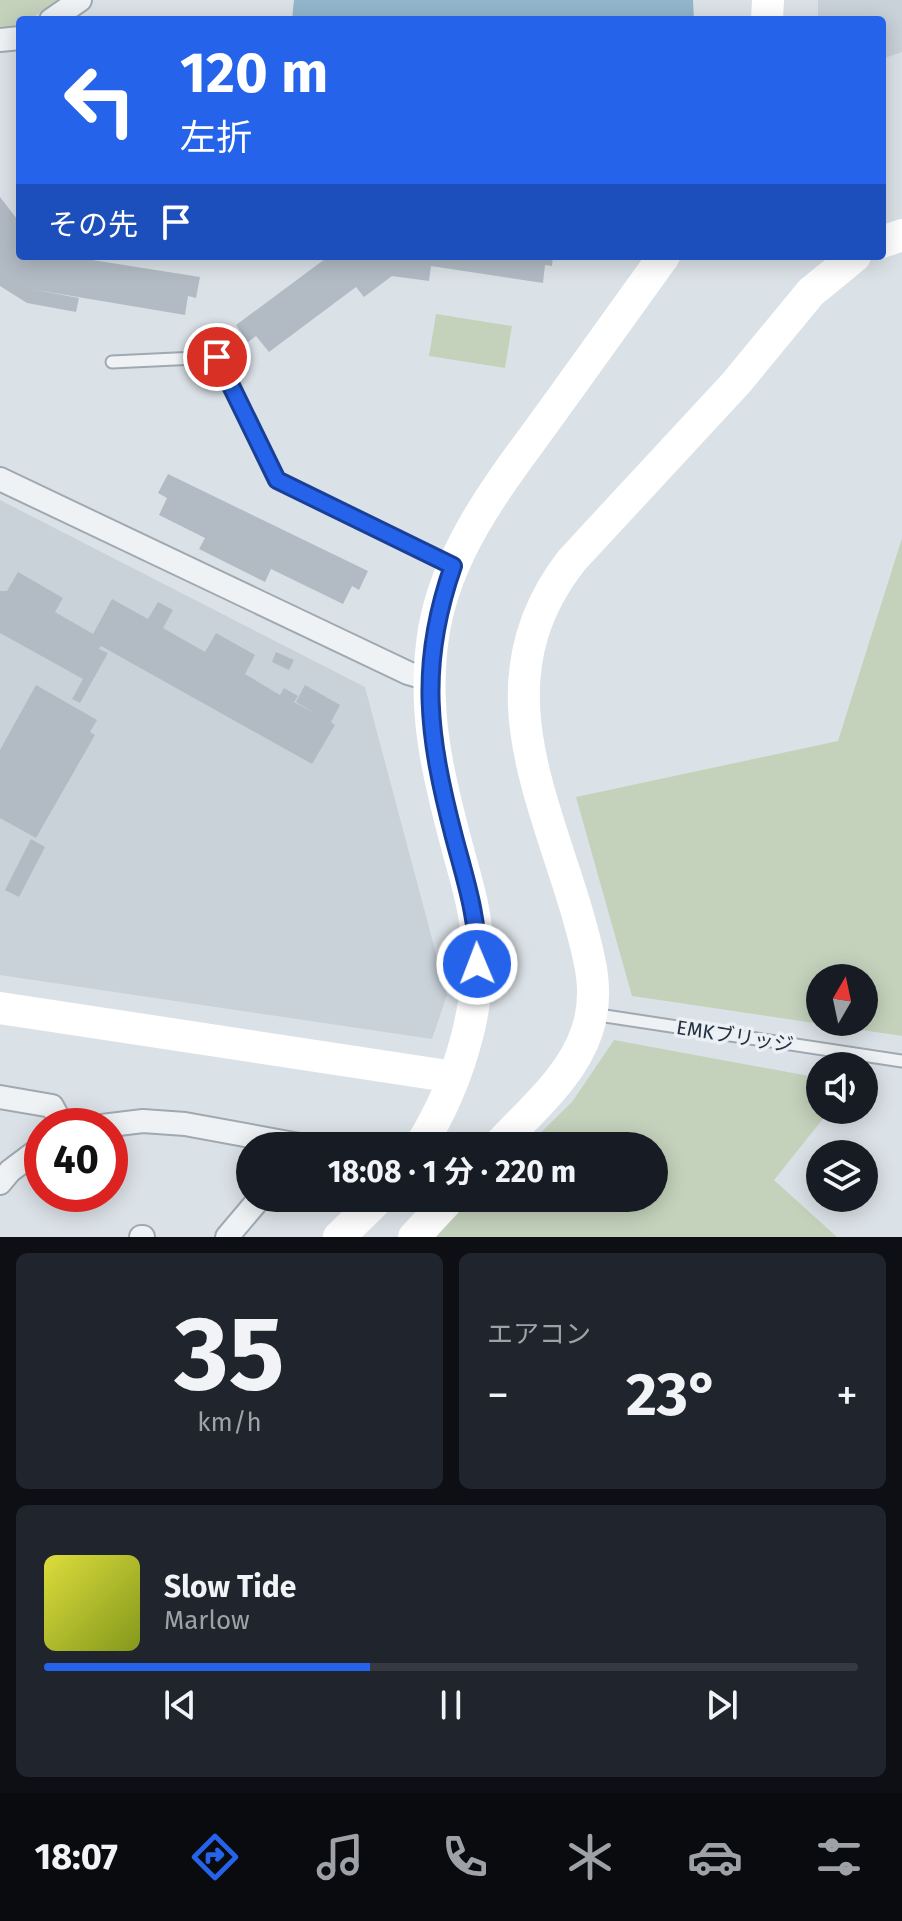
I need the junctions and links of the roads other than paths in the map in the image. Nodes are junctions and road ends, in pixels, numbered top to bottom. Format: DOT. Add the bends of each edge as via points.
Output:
graph roads {
  1 [pos="80,0"];
  2 [pos="57,16"];
  3 [pos="661,260"];
  4 [pos="850,260"];
  5 [pos="112,362"];
  6 [pos="0,479"];
  7 [pos="453,566"];
  8 [pos="428,679"];
  9 [pos="0,1008"];
  10 [pos="603,1016"];
  11 [pos="902,1061"];
  12 [pos="454,1077"];
  13 [pos="0,1097"];
  14 [pos="53,1108"];
  15 [pos="128,1123"];
  16 [pos="427,1132"];
  17 [pos="511,1132"];
  18 [pos="236,1133"];
  19 [pos="24,1160"];
  20 [pos="0,1183"];
  21 [pos="248,1212"];
  22 [pos="365,1212"];
  23 [pos="437,1212"];
  24 [pos="227,1237"];
  25 [pos="339,1237"];
  26 [pos="414,1237"];
  1 -- 2 [label="street"];
  3 -- 7 [label="street" via="487,502"];
  4 -- 10 [label="street" via="811,292 736,383 572,560 551,588 530,635 521,687 525,737"];
  5 -- 7 [label="lane" via="217,357 277,480"];
  6 -- 8 [label="street"];
  7 -- 8 [label="street" via="435,626"];
  8 -- 12 [label="street" via="433,753 477,941 469,1024"];
  9 -- 12 [label="street"];
  10 -- 11 [label="lane, EMKブリッジ"];
  10 -- 17 [label="street" via="570,1067"];
  12 -- 16 [label="street"];
  13 -- 14 [label="street"];
  15 -- 18 [label="street" via="185,1124"];
  19 -- 20 [label="street"];
  21 -- 24 [label="street"];
  22 -- 25 [label="street"];
  23 -- 26 [label="street"];
}
